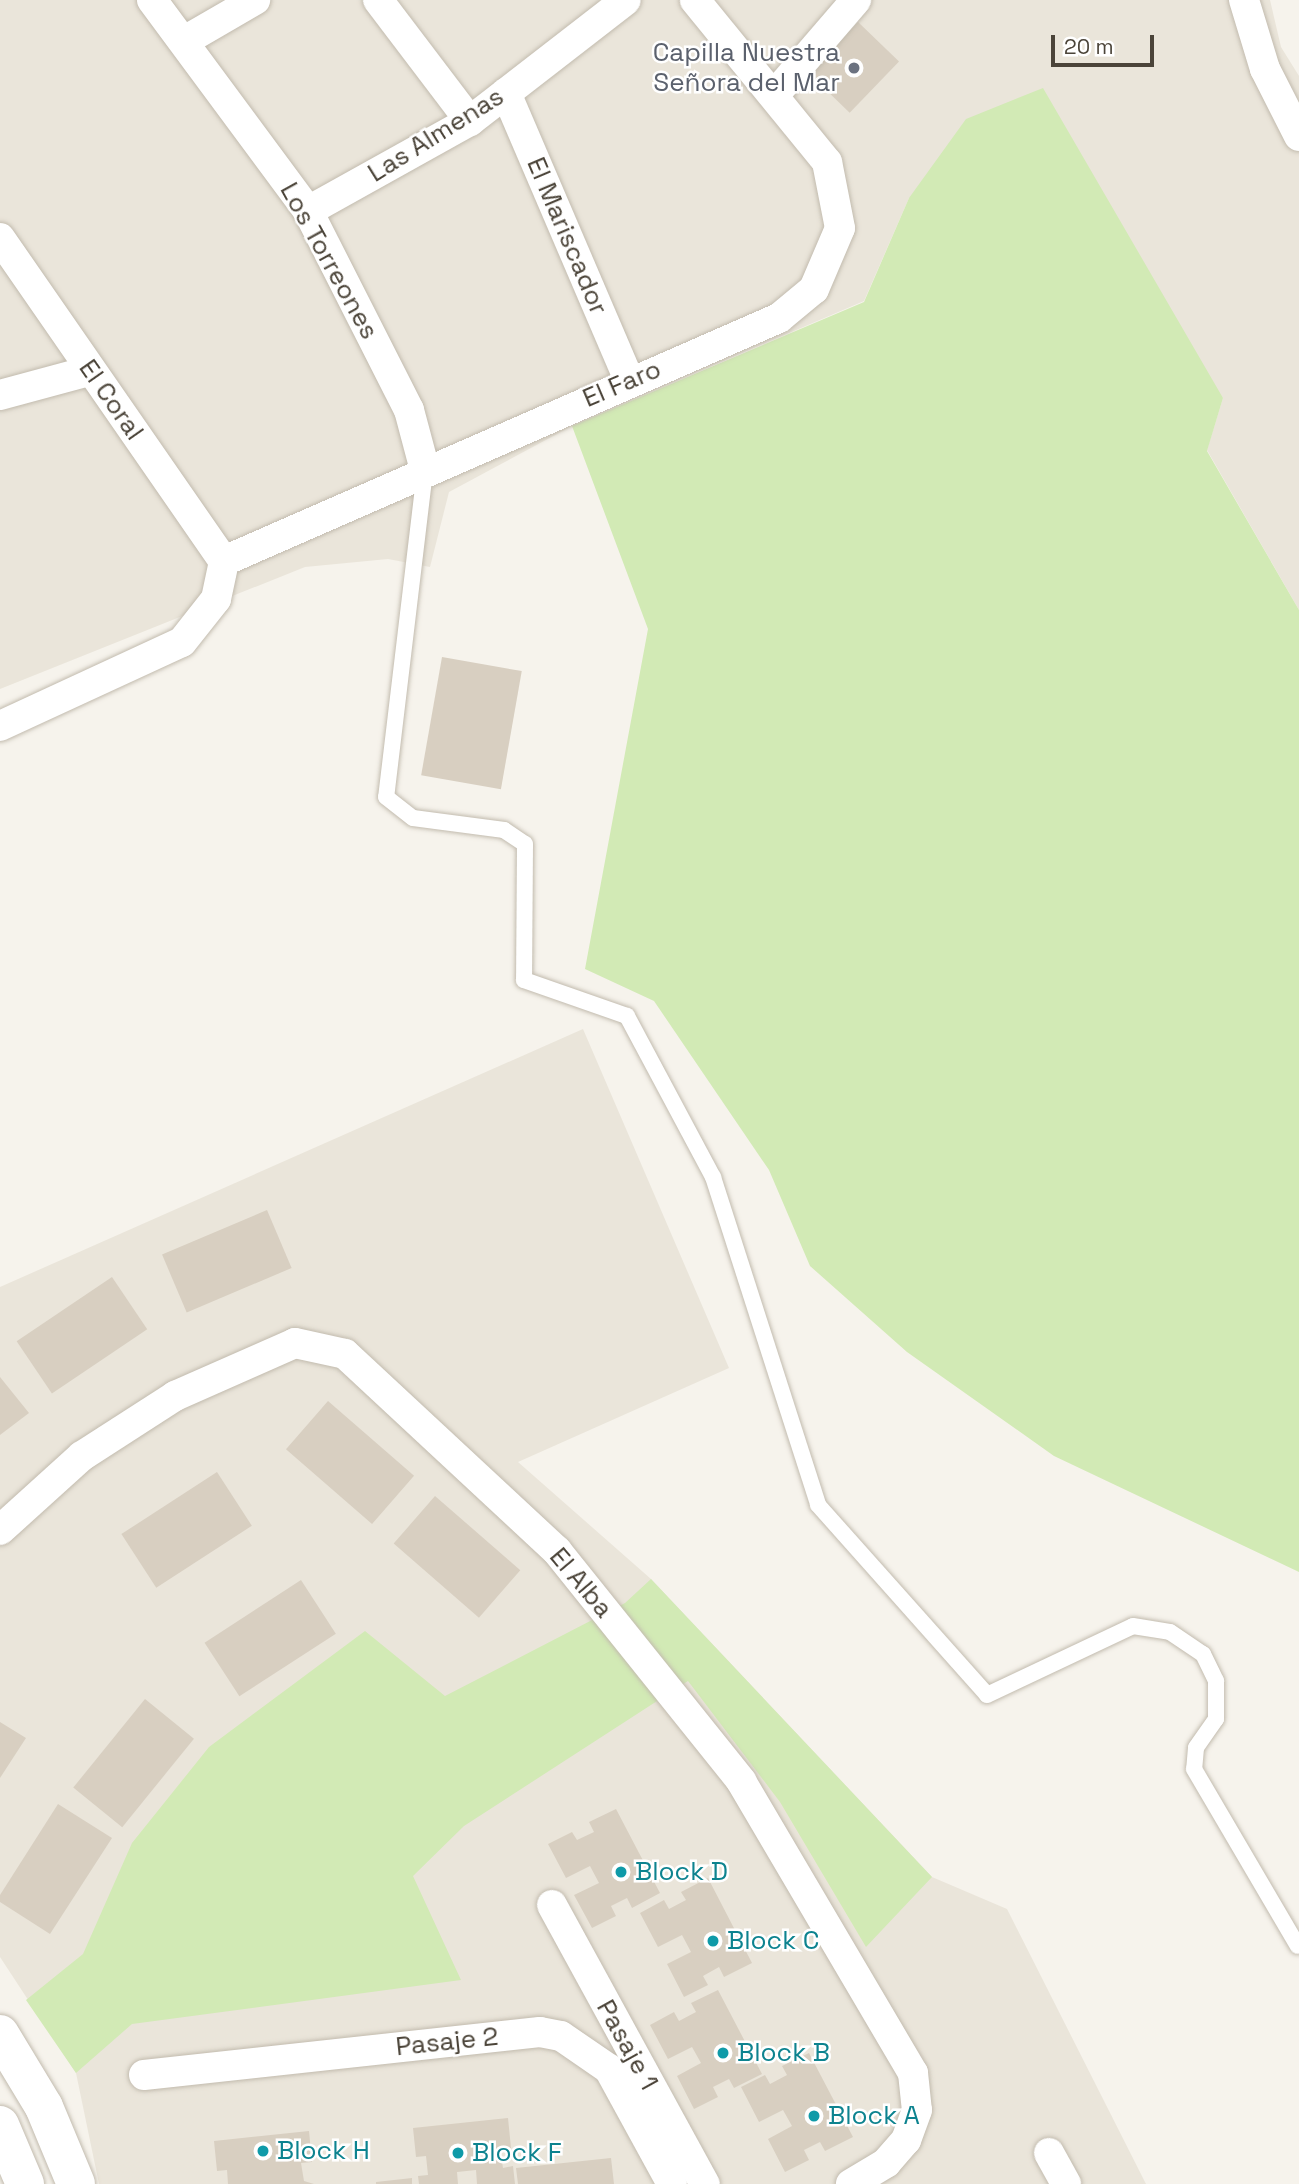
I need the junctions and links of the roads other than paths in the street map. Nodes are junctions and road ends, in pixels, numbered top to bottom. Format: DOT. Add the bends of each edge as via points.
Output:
graph roads {
  1 [pos="152,0"];
  2 [pos="255,0"];
  3 [pos="378,0"];
  4 [pos="626,0"];
  5 [pos="695,0"];
  6 [pos="856,0"];
  7 [pos="1244,0"];
  8 [pos="186,40"];
  9 [pos="506,93"];
  10 [pos="776,93"];
  11 [pos="470,121"];
  12 [pos="1299,136"];
  13 [pos="308,211"];
  14 [pos="0,238"];
  15 [pos="89,371"];
  16 [pos="629,380"];
  17 [pos="0,395"];
  18 [pos="425,470"];
  19 [pos="224,561"];
  20 [pos="0,726"];
  21 [pos="0,1530"];
  22 [pos="552,1905"];
  23 [pos="1297,1946"];
  24 [pos="0,2034"];
  25 [pos="144,2075"];
  26 [pos="0,2125"];
  27 [pos="1049,2153"];
  28 [pos="25,2184"];
  29 [pos="76,2184"];
  30 [pos="672,2184"];
  31 [pos="705,2184"];
  32 [pos="851,2184"];
  33 [pos="1066,2184"];
  1 -- 8 [label="street, Los Torreones"];
  2 -- 8 [label="street"];
  3 -- 11 [label="street"];
  4 -- 9 [label="street, Las Almenas"];
  5 -- 10 [label="street, El Faro"];
  6 -- 10 [label="street"];
  7 -- 12 [label="street" via="1265,69"];
  8 -- 13 [label="street, Los Torreones"];
  9 -- 11 [label="street, Las Almenas"];
  9 -- 16 [label="street, El Mariscador"];
  10 -- 16 [label="street, El Faro" via="835,183 840,228 827,270 779,318"];
  11 -- 13 [label="street, Las Almenas"];
  13 -- 18 [label="street, Los Torreones" via="409,410"];
  14 -- 15 [label="street, El Coral"];
  15 -- 17 [label="street"];
  15 -- 19 [label="street, El Coral"];
  16 -- 18 [label="street, El Faro"];
  18 -- 19 [label="street, El Faro"];
  18 -- 23 [label="lane" via="385,767 386,797 413,818 504,830 526,844 524,980 627,1016 713,1177 818,1506 987,1695 1133,1626 1170,1632 1203,1654 1216,1681 1216,1719 1196,1748 1194,1769"];
  19 -- 20 [label="street" via="216,599 182,642"];
  21 -- 32 [label="street, El Alba" via="82,1455 175,1396 295,1343 345,1354 557,1551 741,1781 913,2073 917,2109 906,2140 886,2163"];
  22 -- 31 [label="street, Pasaje 1"];
  24 -- 29 [label="street" via="44,2107"];
  25 -- 30 [label="street, Pasaje 2" via="540,2032 561,2036 609,2069"];
  26 -- 28 [label="street"];
  27 -- 33 [label="street"];
}
